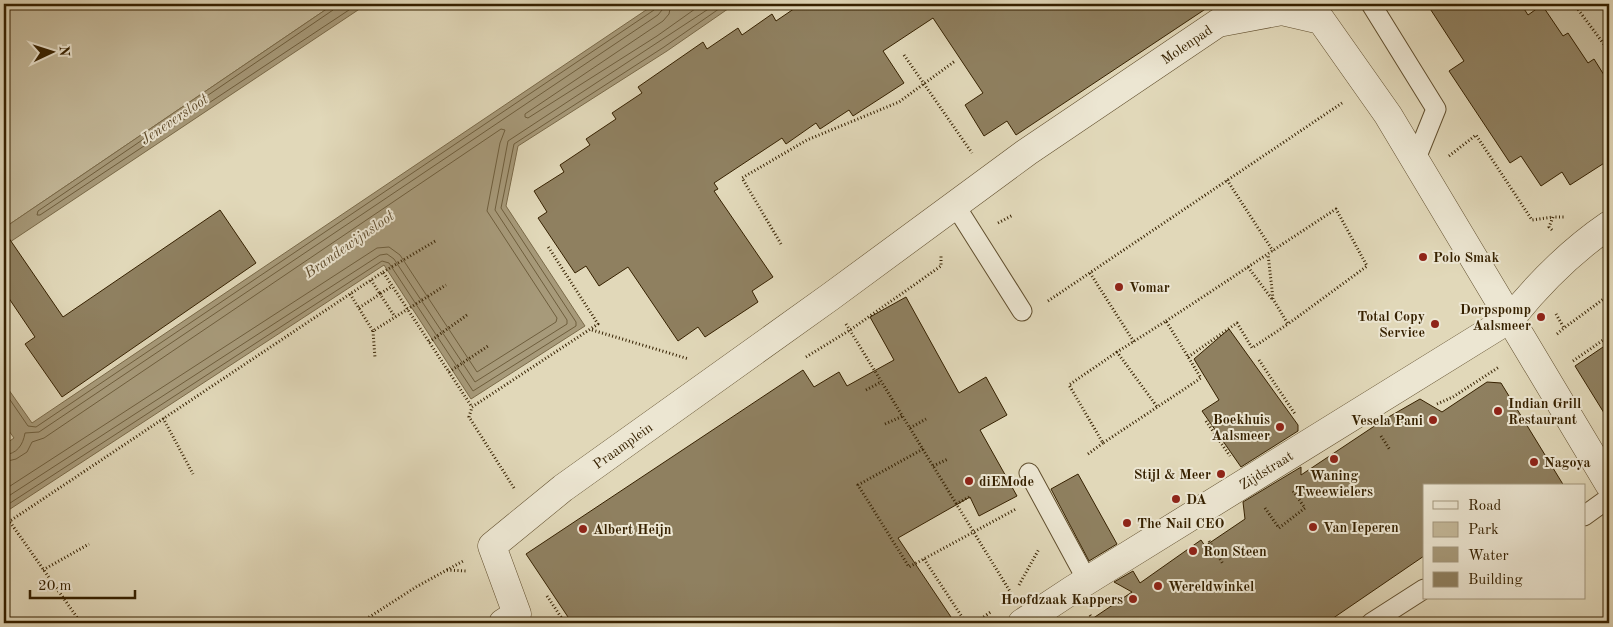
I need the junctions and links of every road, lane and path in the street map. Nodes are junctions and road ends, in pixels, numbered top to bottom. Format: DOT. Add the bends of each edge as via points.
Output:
graph roads {
  1 [pos="1372,4"];
  2 [pos="1574,4"];
  3 [pos="1609,51"];
  4 [pos="904,55"];
  5 [pos="954,61"];
  6 [pos="924,84"];
  7 [pos="1367,86"];
  8 [pos="1427,131"];
  9 [pos="1415,161"];
  10 [pos="990,179"];
  11 [pos="1227,180"];
  12 [pos="955,205"];
  13 [pos="1013,216"];
  14 [pos="1553,217"];
  15 [pos="1609,225"];
  16 [pos="974,235"];
  17 [pos="437,240"];
  18 [pos="781,244"];
  19 [pos="547,245"];
  20 [pos="1273,250"];
  21 [pos="1268,254"];
  22 [pos="1248,267"];
  23 [pos="383,272"];
  24 [pos="1090,272"];
  25 [pos="371,280"];
  26 [pos="1538,284"];
  27 [pos="446,285"];
  28 [pos="392,286"];
  29 [pos="350,294"];
  30 [pos="380,294"];
  31 [pos="1609,296"];
  32 [pos="830,297"];
  33 [pos="1273,299"];
  34 [pos="1041,306"];
  35 [pos="359,308"];
  36 [pos="407,309"];
  37 [pos="1022,310"];
  38 [pos="467,315"];
  39 [pos="395,317"];
  40 [pos="1511,318"];
  41 [pos="1166,321"];
  42 [pos="1288,324"];
  43 [pos="592,330"];
  44 [pos="850,330"];
  45 [pos="373,331"];
  46 [pos="1609,336"];
  47 [pos="429,342"];
  48 [pos="1134,342"];
  49 [pos="488,346"];
  50 [pos="1117,352"];
  51 [pos="1188,357"];
  52 [pos="375,358"];
  53 [pos="1259,360"];
  54 [pos="1570,363"];
  55 [pos="1498,367"];
  56 [pos="449,372"];
  57 [pos="725,372"];
  58 [pos="881,382"];
  59 [pos="866,390"];
  60 [pos="1452,397"];
  61 [pos="472,407"];
  62 [pos="1158,408"];
  63 [pos="902,416"];
  64 [pos="163,418"];
  65 [pos="926,419"];
  66 [pos="1299,420"];
  67 [pos="1206,421"];
  68 [pos="885,424"];
  69 [pos="910,428"];
  70 [pos="1103,443"];
  71 [pos="923,449"];
  72 [pos="1088,454"];
  73 [pos="948,459"];
  74 [pos="1236,464"];
  75 [pos="933,466"];
  76 [pos="1029,473"];
  77 [pos="193,474"];
  78 [pos="1609,484"];
  79 [pos="1292,490"];
  80 [pos="969,497"];
  81 [pos="1609,498"];
  82 [pos="1260,501"];
  83 [pos="956,504"];
  84 [pos="1025,505"];
  85 [pos="531,514"];
  86 [pos="1586,515"];
  87 [pos="10,521"];
  88 [pos="974,533"];
  89 [pos="4,535"];
  90 [pos="1206,536"];
  91 [pos="89,544"];
  92 [pos="1042,544"];
  93 [pos="492,546"];
  94 [pos="924,559"];
  95 [pos="1223,564"];
  96 [pos="44,570"];
  97 [pos="1087,580"];
  98 [pos="1423,590"];
  99 [pos="514,620"];
  100 [pos="81,623"];
  101 [pos="360,623"];
  102 [pos="966,623"];
  103 [pos="1022,623"];
  104 [pos="1371,623"];
  1 -- 8 [label="lane" via="1436,109"];
  2 -- 3 [label="path"];
  4 -- 6 [label="path"];
  5 -- 6 [label="path"];
  6 -- 10 [label="path"];
  6 -- 18 [label="path" via="899,102 807,140 742,178"];
  7 -- 9 [label="street, Molenpad"];
  7 -- 10 [label="street, Molenpad" via="1321,20 1282,11 1218,23"];
  7 -- 11 [label="path"];
  8 -- 9 [label="lane"];
  8 -- 14 [label="path" via="1445,159 1476,135 1532,220"];
  9 -- 40 [label="street, Molenpad"];
  10 -- 12 [label="street, Molenpad"];
  11 -- 20 [label="path"];
  11 -- 24 [label="path"];
  12 -- 16 [label="lane"];
  12 -- 32 [label="street, Molenpad"];
  13 -- 16 [label="path"];
  15 -- 26 [label="street, Zijdstraat"];
  16 -- 37 [label="lane"];
  16 -- 44 [label="path" via="941,254 941,266"];
  17 -- 23 [label="path"];
  19 -- 43 [label="path" via="598,324"];
  20 -- 21 [label="path"];
  20 -- 42 [label="path" via="1336,209 1367,266"];
  21 -- 22 [label="path"];
  21 -- 33 [label="path"];
  22 -- 33 [label="path"];
  22 -- 41 [label="path"];
  23 -- 25 [label="path"];
  23 -- 28 [label="path"];
  24 -- 34 [label="path"];
  24 -- 48 [label="path"];
  25 -- 29 [label="path"];
  25 -- 30 [label="path"];
  26 -- 31 [label="path" via="1564,328"];
  26 -- 40 [label="street, Zijdstraat"];
  27 -- 36 [label="path"];
  28 -- 30 [label="path"];
  28 -- 36 [label="path"];
  29 -- 35 [label="path"];
  29 -- 64 [label="path"];
  30 -- 35 [label="path"];
  30 -- 39 [label="path"];
  32 -- 44 [label="path"];
  32 -- 57 [label="street, Praamplein"];
  33 -- 42 [label="path"];
  35 -- 45 [label="path"];
  36 -- 39 [label="path"];
  36 -- 47 [label="path"];
  38 -- 47 [label="path"];
  39 -- 45 [label="path"];
  40 -- 78 [label="street, Molenpad"];
  40 -- 97 [label="street, Zijdstraat"];
  41 -- 48 [label="path"];
  41 -- 51 [label="path"];
  42 -- 51 [label="path" via="1252,348 1237,323"];
  43 -- 57 [label="path"];
  43 -- 61 [label="path"];
  44 -- 58 [label="path"];
  45 -- 52 [label="path"];
  46 -- 54 [label="path"];
  47 -- 56 [label="path"];
  48 -- 50 [label="path"];
  49 -- 56 [label="path"];
  50 -- 62 [label="path"];
  50 -- 70 [label="path" via="1069,385"];
  51 -- 62 [label="path" via="1201,378"];
  53 -- 66 [label="path"];
  55 -- 60 [label="path"];
  56 -- 61 [label="path"];
  57 -- 85 [label="street, Praamplein"];
  58 -- 59 [label="path"];
  58 -- 63 [label="path"];
  61 -- 85 [label="path" via="469,417"];
  62 -- 70 [label="path"];
  63 -- 68 [label="path"];
  63 -- 69 [label="path"];
  64 -- 77 [label="path"];
  64 -- 87 [label="path"];
  65 -- 69 [label="path"];
  67 -- 74 [label="path"];
  69 -- 71 [label="path"];
  70 -- 72 [label="path"];
  71 -- 75 [label="path"];
  71 -- 94 [label="path" via="858,485 909,567"];
  73 -- 75 [label="path"];
  75 -- 83 [label="path"];
  76 -- 97 [label="lane"];
  79 -- 82 [label="path" via="1306,508 1279,528"];
  80 -- 83 [label="path"];
  81 -- 86 [label="lane"];
  83 -- 88 [label="path"];
  84 -- 88 [label="path"];
  85 -- 93 [label="street, Praamplein"];
  87 -- 89 [label="path"];
  87 -- 96 [label="path"];
  88 -- 92 [label="path" via="1013,596"];
  88 -- 94 [label="path"];
  90 -- 95 [label="path"];
  91 -- 96 [label="path"];
  93 -- 99 [label="street"];
  93 -- 101 [label="path" via="416,587"];
  94 -- 102 [label="path"];
  96 -- 100 [label="path"];
  97 -- 103 [label="street, Zijdstraat"];
  98 -- 104 [label="lane"];
}
